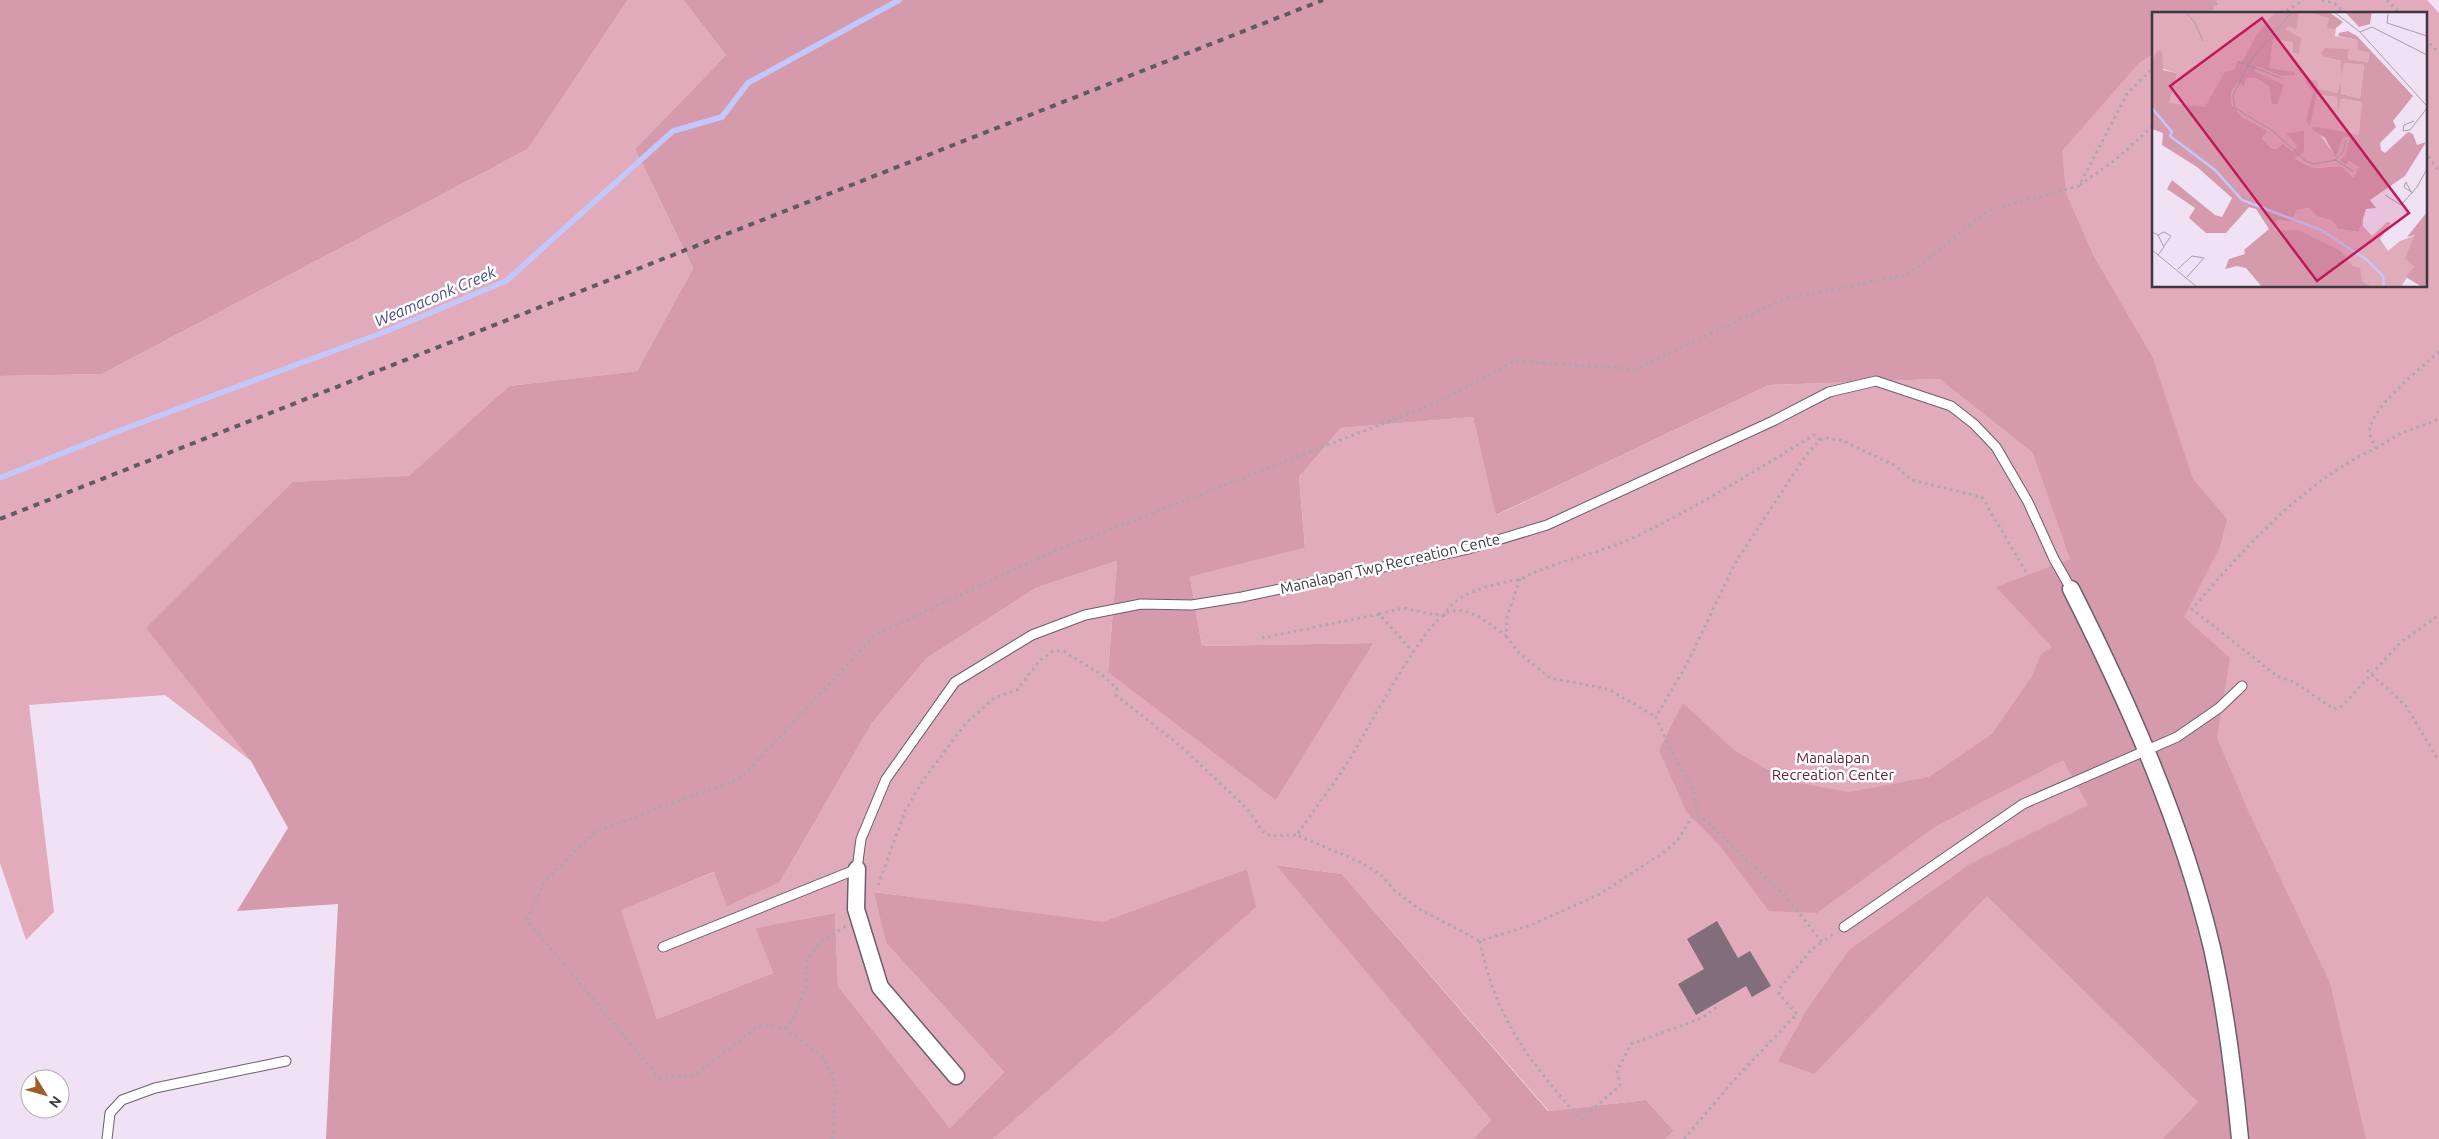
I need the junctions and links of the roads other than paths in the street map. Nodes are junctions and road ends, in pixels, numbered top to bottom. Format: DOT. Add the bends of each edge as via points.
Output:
graph roads {
  1 [pos="2071,589"];
  2 [pos="2242,686"];
  3 [pos="2147,750"];
  4 [pos="857,869"];
  5 [pos="1844,928"];
  6 [pos="663,947"];
  7 [pos="286,1061"];
  8 [pos="956,1076"];
  9 [pos="108,1139"];
  10 [pos="2240,1139"];
  1 -- 3 [label="street" via="2112,669"];
  1 -- 4 [label="lane, Manalapan Twp Recreation Cente" via="1996,446 1951,406 1876,381 1829,392 1547,525 1468,549 1242,597 1192,605 1141,604 1085,615 1032,635 955,682 886,779 861,839"];
  2 -- 3 [label="lane" via="2197,725"];
  3 -- 5 [label="lane" via="2023,804"];
  3 -- 10 [label="street" via="2181,841 2212,949 2232,1059"];
  4 -- 6 [label="lane"];
  4 -- 8 [label="street, Manalapan Twp Recreation Cente" via="856,909 880,987"];
  7 -- 9 [label="lane" via="155,1088 122,1100 110,1113"];
}
